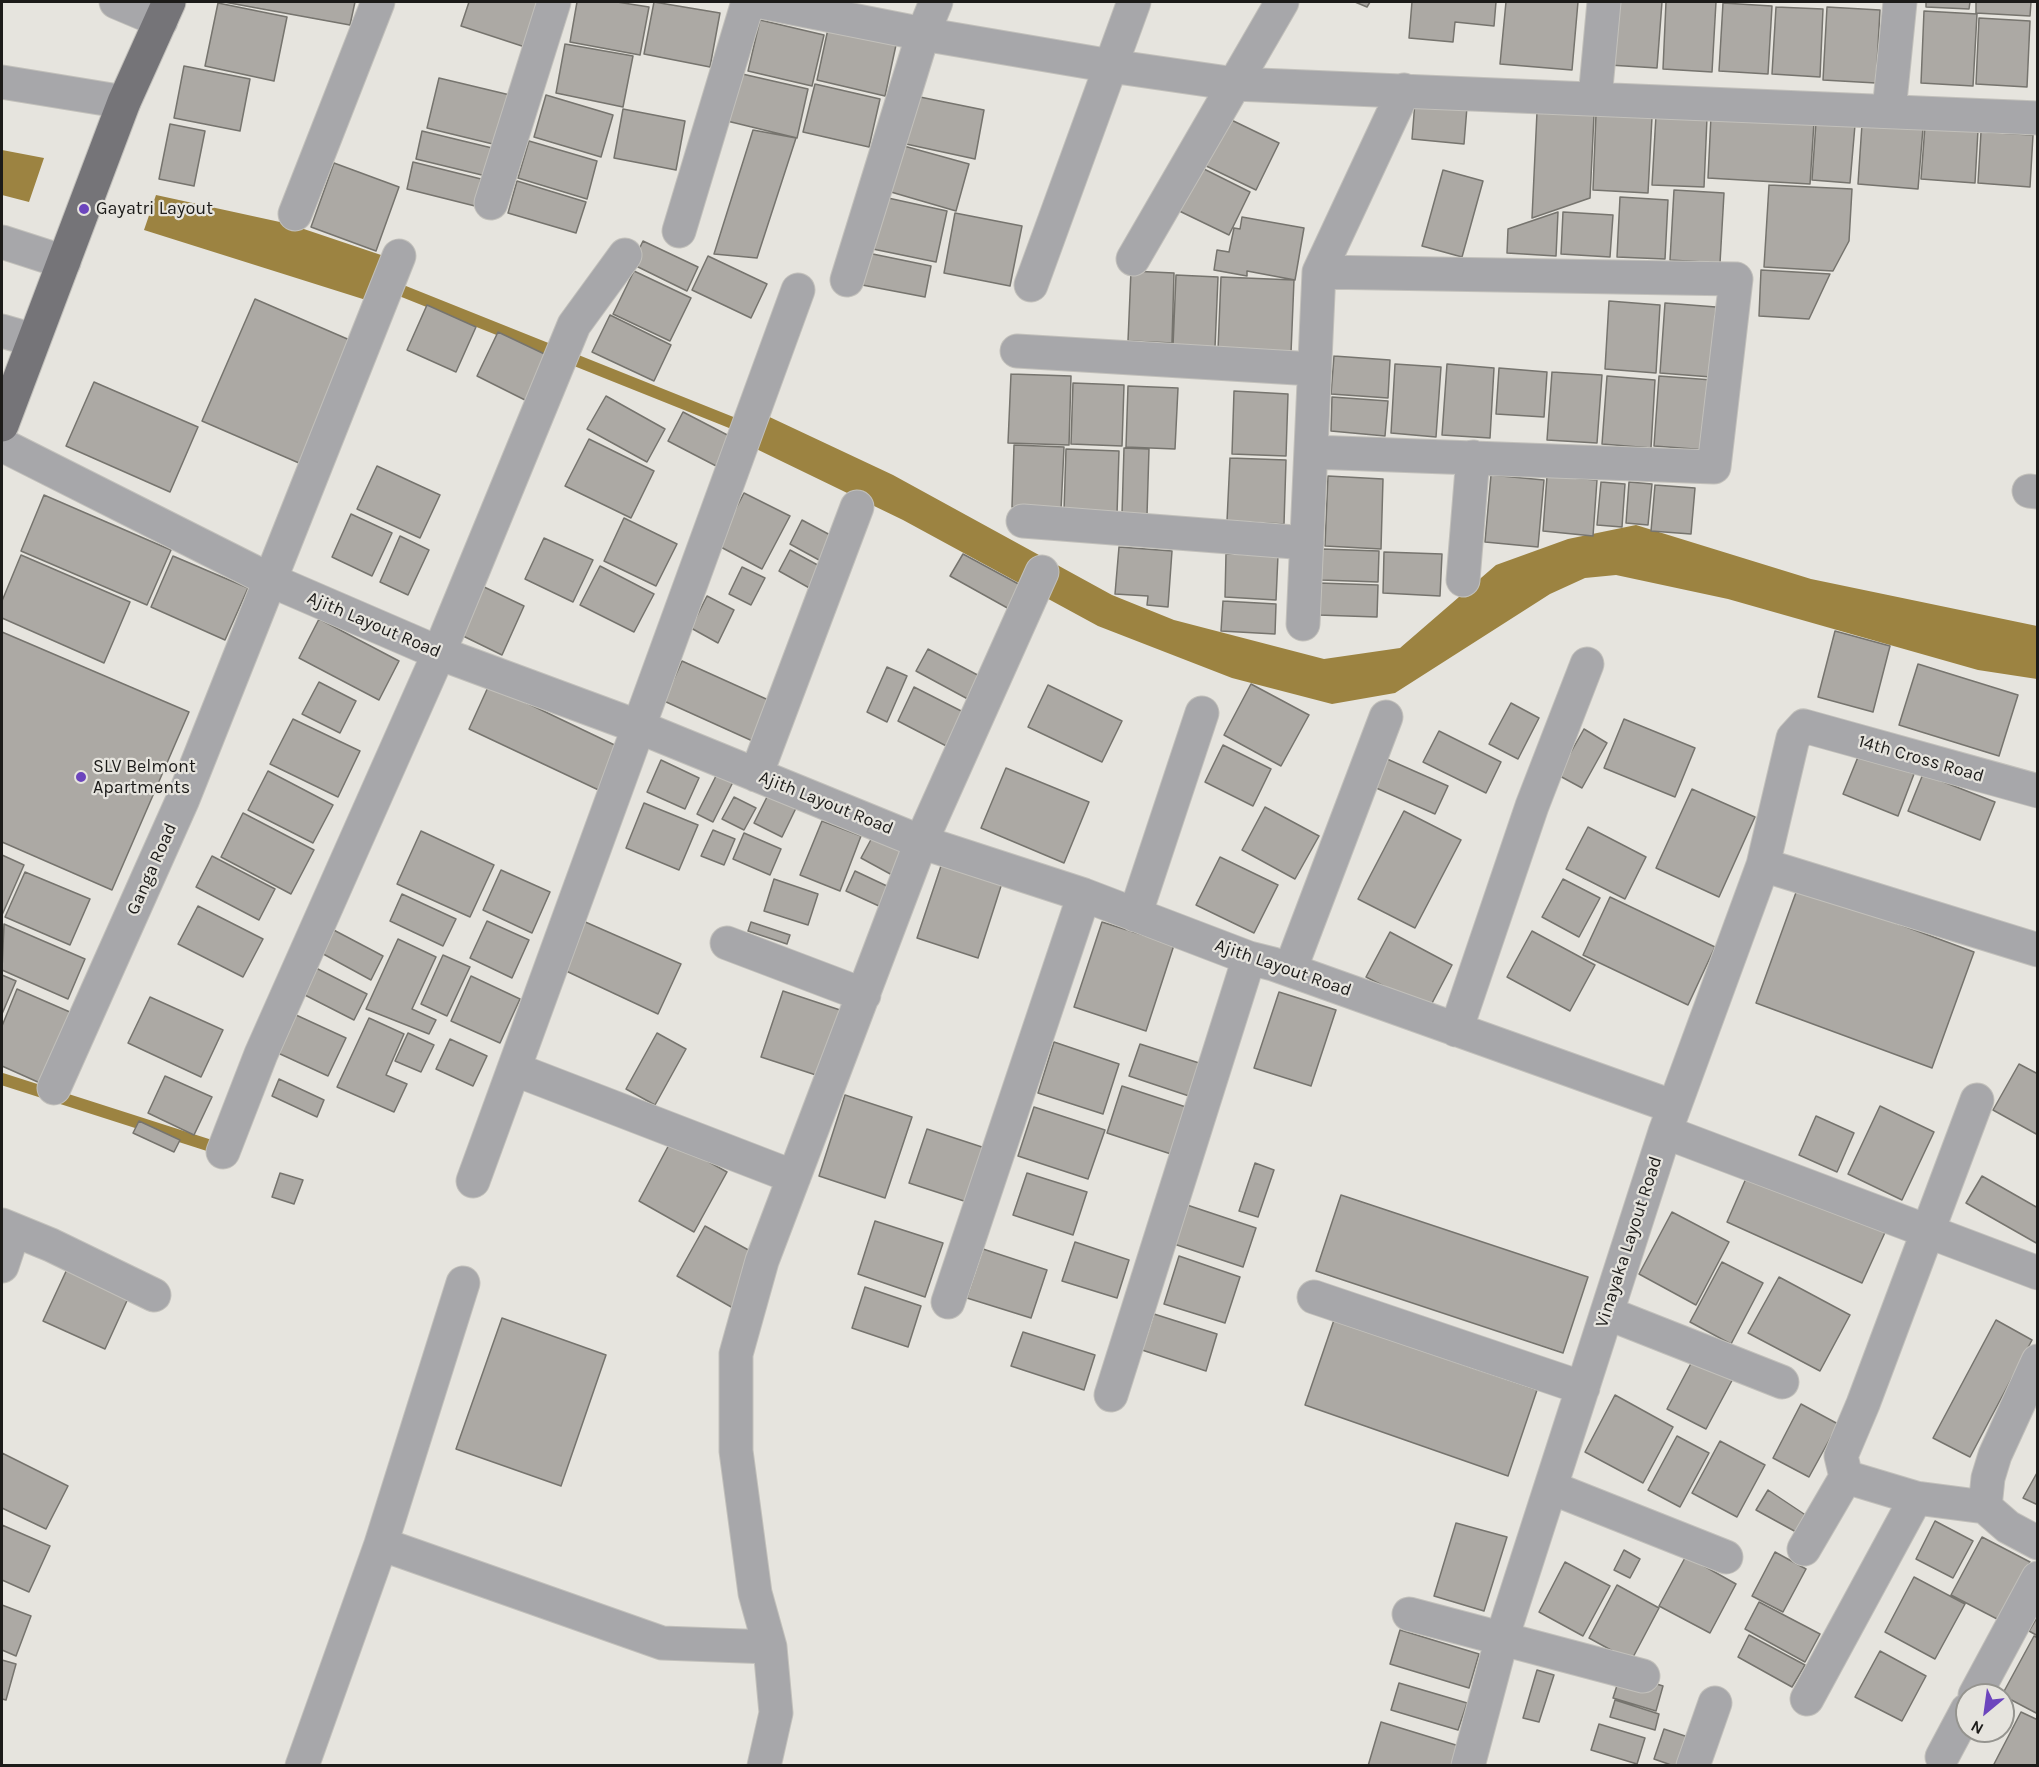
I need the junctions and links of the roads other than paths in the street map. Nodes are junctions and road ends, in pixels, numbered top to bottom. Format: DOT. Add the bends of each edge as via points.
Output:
graph roads {
  1 [pos="116,2"];
  2 [pos="378,2"];
  3 [pos="554,2"];
  4 [pos="748,2"];
  5 [pos="762,2"];
  6 [pos="936,2"];
  7 [pos="1134,2"];
  8 [pos="1282,2"];
  9 [pos="1604,2"];
  10 [pos="1900,2"];
  11 [pos="165,11"];
  12 [pos="923,34"];
  13 [pos="1111,66"];
  14 [pos="2,82"];
  15 [pos="1235,84"];
  16 [pos="1404,90"];
  17 [pos="1594,98"];
  18 [pos="124,102"];
  19 [pos="1889,111"];
  20 [pos="2037,118"];
  21 [pos="491,203"];
  22 [pos="295,214"];
  23 [pos="678,231"];
  24 [pos="2,242"];
  25 [pos="625,255"];
  26 [pos="399,256"];
  27 [pos="1133,259"];
  28 [pos="64,262"];
  29 [pos="1319,272"];
  30 [pos="847,280"];
  31 [pos="1031,285"];
  32 [pos="798,290"];
  33 [pos="2,331"];
  34 [pos="33,340"];
  35 [pos="1017,351"];
  36 [pos="1312,369"];
  37 [pos="2,424"];
  38 [pos="2,445"];
  39 [pos="1312,452"];
  40 [pos="1473,457"];
  41 [pos="857,507"];
  42 [pos="1023,521"];
  43 [pos="1307,543"];
  44 [pos="1042,572"];
  45 [pos="270,580"];
  46 [pos="1463,580"];
  47 [pos="1303,624"];
  48 [pos="440,653"];
  49 [pos="1587,664"];
  50 [pos="1202,713"];
  51 [pos="1386,717"];
  52 [pos="1804,726"];
  53 [pos="639,728"];
  54 [pos="756,775"];
  55 [pos="2037,791"];
  56 [pos="921,842"];
  57 [pos="1763,865"];
  58 [pos="1084,895"];
  59 [pos="1135,915"];
  60 [pos="727,943"];
  61 [pos="2037,950"];
  62 [pos="1249,958"];
  63 [pos="1290,970"];
  64 [pos="864,995"];
  65 [pos="1456,1030"];
  66 [pos="514,1069"];
  67 [pos="54,1088"];
  68 [pos="1977,1100"];
  69 [pos="1669,1120"];
  70 [pos="223,1152"];
  71 [pos="794,1177"];
  72 [pos="473,1181"];
  73 [pos="8,1228"];
  74 [pos="1928,1230"];
  75 [pos="2,1266"];
  76 [pos="2037,1273"];
  77 [pos="463,1283"];
  78 [pos="154,1295"];
  79 [pos="1314,1298"];
  80 [pos="948,1302"];
  81 [pos="1607,1313"];
  82 [pos="2037,1361"];
  83 [pos="1782,1382"];
  84 [pos="1583,1388"];
  85 [pos="1111,1395"];
  86 [pos="1846,1477"];
  87 [pos="1552,1488"];
  88 [pos="1916,1498"];
  89 [pos="1985,1507"];
  90 [pos="381,1544"];
  91 [pos="2037,1544"];
  92 [pos="1804,1549"];
  93 [pos="1726,1557"];
  94 [pos="2037,1578"];
  95 [pos="1409,1614"];
  96 [pos="1502,1638"];
  97 [pos="770,1647"];
  98 [pos="1643,1676"];
  99 [pos="1981,1683"];
  100 [pos="1807,1699"];
  101 [pos="1714,1703"];
  102 [pos="1955,1733"];
  103 [pos="1942,1757"];
  104 [pos="302,1766"];
  105 [pos="764,1766"];
  106 [pos="1468,1766"];
  107 [pos="1693,1766"];
  1 -- 11 [label="street"];
  2 -- 22 [label="street"];
  3 -- 21 [label="street"];
  4 -- 23 [label="street"];
  5 -- 12 [label="street"];
  6 -- 12 [label="street"];
  7 -- 13 [label="street"];
  8 -- 15 [label="street"];
  9 -- 17 [label="street"];
  10 -- 19 [label="street"];
  11 -- 18 [label="main road"];
  12 -- 13 [label="street"];
  12 -- 30 [label="street"];
  13 -- 15 [label="street"];
  13 -- 31 [label="street"];
  14 -- 18 [label="street"];
  15 -- 16 [label="street"];
  15 -- 27 [label="street"];
  16 -- 17 [label="street"];
  16 -- 29 [label="street"];
  17 -- 19 [label="street"];
  18 -- 28 [label="main road"];
  19 -- 20 [label="street"];
  24 -- 28 [label="street"];
  25 -- 48 [label="street" via="574,325"];
  26 -- 45 [label="street, Ganga Road"];
  28 -- 34 [label="main road"];
  29 -- 36 [label="street"];
  29 -- 40 [label="street" via="1736,279 1714,467"];
  32 -- 53 [label="street"];
  33 -- 34 [label="street"];
  34 -- 37 [label="main road"];
  35 -- 36 [label="street"];
  36 -- 39 [label="street"];
  38 -- 45 [label="street, Ajith Layout Road"];
  39 -- 40 [label="street"];
  39 -- 43 [label="street"];
  40 -- 46 [label="street"];
  41 -- 54 [label="street"];
  42 -- 43 [label="street"];
  43 -- 47 [label="street"];
  44 -- 56 [label="street"];
  45 -- 48 [label="street, Ajith Layout Road"];
  45 -- 67 [label="street, Ganga Road" via="183,799"];
  48 -- 53 [label="street, Ajith Layout Road"];
  48 -- 70 [label="street" via="261,1054"];
  49 -- 65 [label="street" via="1532,806"];
  50 -- 59 [label="street"];
  51 -- 63 [label="street"];
  52 -- 55 [label="street, 14th Cross Road"];
  52 -- 57 [label="street, Vinayaka Layout Road" via="1793,738"];
  53 -- 54 [label="street, Ajith Layout Road"];
  53 -- 66 [label="street"];
  54 -- 56 [label="street, Ajith Layout Road"];
  56 -- 58 [label="street, Ajith Layout Road"];
  56 -- 64 [label="street"];
  57 -- 61 [label="street"];
  57 -- 69 [label="street, Vinayaka Layout Road"];
  58 -- 59 [label="street, Ajith Layout Road"];
  58 -- 80 [label="street"];
  59 -- 62 [label="street, Ajith Layout Road"];
  60 -- 64 [label="street"];
  62 -- 63 [label="street, Ajith Layout Road"];
  62 -- 85 [label="street"];
  63 -- 65 [label="street, Ajith Layout Road"];
  64 -- 71 [label="street"];
  65 -- 69 [label="street, Ajith Layout Road"];
  66 -- 71 [label="street"];
  66 -- 72 [label="street"];
  68 -- 74 [label="street"];
  69 -- 74 [label="street, Ajith Layout Road"];
  69 -- 81 [label="street, Vinayaka Layout Road"];
  71 -- 97 [label="street" via="762,1262 736,1354 736,1451 755,1593"];
  73 -- 75 [label="street"];
  73 -- 78 [label="street"];
  74 -- 76 [label="street, Ajith Layout Road"];
  74 -- 86 [label="street" via="1841,1456"];
  77 -- 90 [label="street"];
  79 -- 84 [label="street"];
  81 -- 83 [label="street"];
  81 -- 84 [label="street, Vinayaka Layout Road"];
  82 -- 89 [label="street" via="1995,1455"];
  84 -- 87 [label="street, Vinayaka Layout Road"];
  86 -- 88 [label="street"];
  86 -- 92 [label="street"];
  87 -- 93 [label="street"];
  87 -- 96 [label="street, Vinayaka Layout Road"];
  88 -- 89 [label="street"];
  88 -- 100 [label="street"];
  89 -- 91 [label="street"];
  90 -- 97 [label="street" via="662,1642"];
  90 -- 104 [label="street"];
  94 -- 99 [label="street"];
  95 -- 96 [label="street"];
  96 -- 98 [label="street"];
  96 -- 106 [label="street, Vinayaka Layout Road"];
  97 -- 105 [label="street" via="776,1713"];
  101 -- 107 [label="street"];
  102 -- 103 [label="street"];
}
